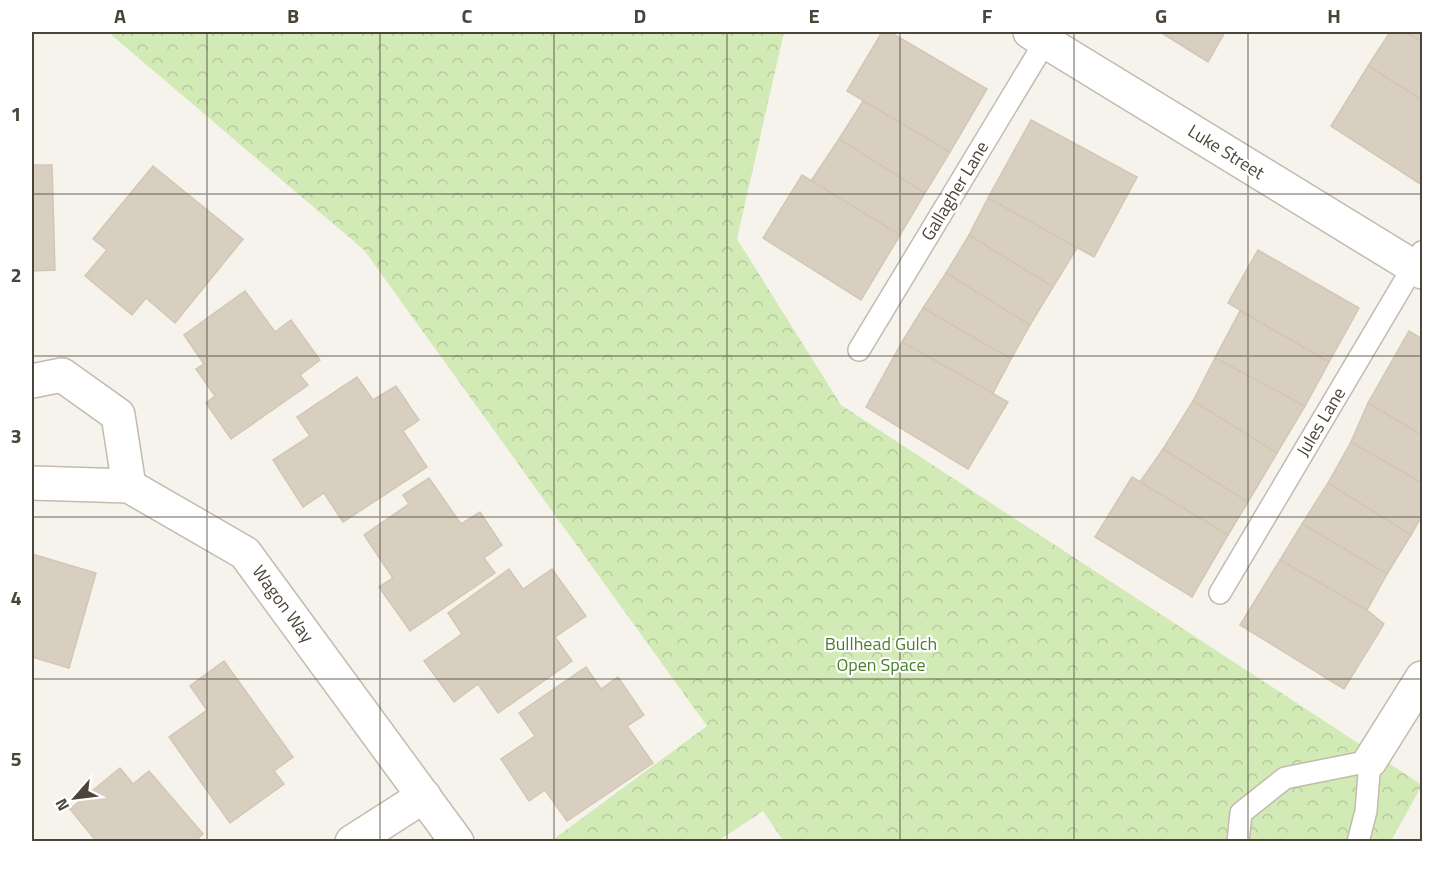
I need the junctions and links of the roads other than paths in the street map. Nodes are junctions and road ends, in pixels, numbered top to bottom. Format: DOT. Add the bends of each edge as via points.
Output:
graph roads {
  1 [pos="1042,35"];
  2 [pos="1419,264"];
  3 [pos="859,350"];
  4 [pos="32,381"];
  5 [pos="32,483"];
  6 [pos="129,486"];
  7 [pos="1220,593"];
  8 [pos="1422,678"];
  9 [pos="1370,761"];
  10 [pos="424,796"];
  11 [pos="352,842"];
  12 [pos="457,842"];
  13 [pos="1238,842"];
  14 [pos="1358,842"];
  1 -- 2 [label="street, Luke Street"];
  1 -- 3 [label="lane, Gallagher Lane"];
  2 -- 7 [label="lane, Jules Lane"];
  4 -- 6 [label="street" via="62,375 118,415"];
  5 -- 6 [label="street, Wagon Way"];
  6 -- 10 [label="street, Wagon Way" via="245,553"];
  8 -- 9 [label="street"];
  9 -- 13 [label="lane" via="1285,778 1241,813"];
  9 -- 14 [label="lane" via="1366,811"];
  10 -- 11 [label="street"];
  10 -- 12 [label="street, Wagon Way"];
}
